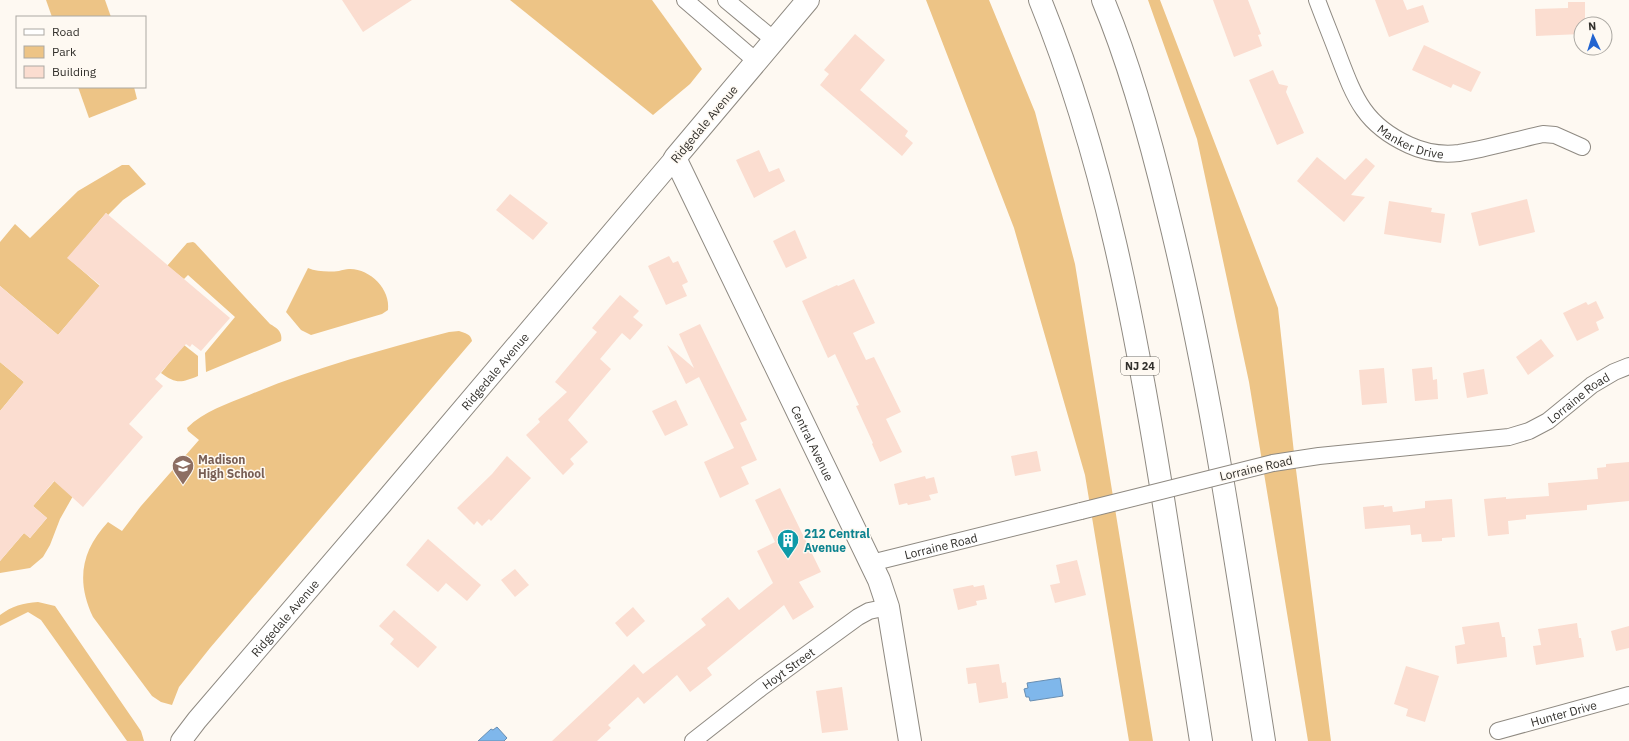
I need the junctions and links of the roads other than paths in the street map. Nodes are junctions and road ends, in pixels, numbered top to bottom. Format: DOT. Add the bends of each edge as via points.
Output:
graph roads {
  1 [pos="685,0"];
  2 [pos="726,0"];
  3 [pos="808,0"];
  4 [pos="1040,0"];
  5 [pos="1103,0"];
  6 [pos="1317,0"];
  7 [pos="774,40"];
  8 [pos="756,61"];
  9 [pos="1582,147"];
  10 [pos="675,158"];
  11 [pos="1629,366"];
  12 [pos="871,563"];
  13 [pos="888,607"];
  14 [pos="1629,695"];
  15 [pos="1498,731"];
  16 [pos="181,741"];
  17 [pos="693,741"];
  18 [pos="910,741"];
  19 [pos="1201,741"];
  20 [pos="1264,741"];
  1 -- 8 [label="street"];
  2 -- 7 [label="street"];
  3 -- 7 [label="main road, Ridgedale Avenue"];
  4 -- 19 [label="main road, NJ 24" via="1059,45 1096,164 1126,286"];
  5 -- 20 [label="main road" via="1152,146 1182,268 1210,406"];
  6 -- 9 [label="street, Manker Drive" via="1352,92 1364,111 1396,139 1416,148 1437,153 1458,153 1543,134 1555,135"];
  7 -- 8 [label="main road, Ridgedale Avenue"];
  8 -- 10 [label="main road, Ridgedale Avenue"];
  10 -- 12 [label="main road, Central Avenue"];
  10 -- 16 [label="street, Ridgedale Avenue"];
  11 -- 12 [label="street, Lorraine Road, bridge" via="1592,385 1548,421 1529,431 1509,437 1273,463"];
  12 -- 13 [label="main road, Central Avenue"];
  13 -- 17 [label="street, Hoyt Street" via="858,617 762,686"];
  13 -- 18 [label="main road, Central Avenue"];
  14 -- 15 [label="street, Hunter Drive"];
}
